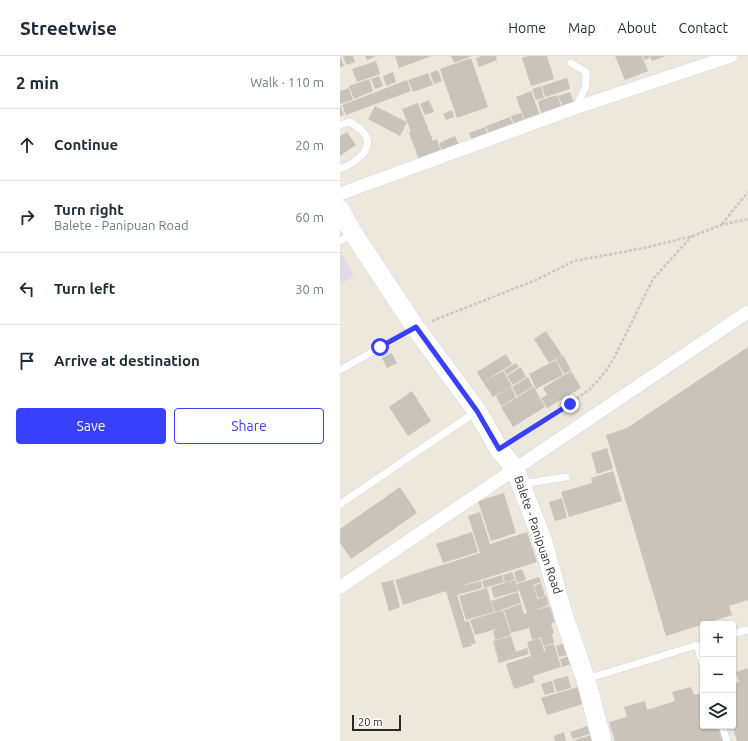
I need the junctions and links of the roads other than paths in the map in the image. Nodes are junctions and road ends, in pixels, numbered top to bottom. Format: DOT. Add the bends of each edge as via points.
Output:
graph roads {
  1 [pos="731,56"];
  2 [pos="571,63"];
  3 [pos="578,107"];
  4 [pos="340,125"];
  5 [pos="340,169"];
  6 [pos="340,194"];
  7 [pos="340,209"];
  8 [pos="347,237"];
  9 [pos="748,312"];
  10 [pos="416,327"];
  11 [pos="340,370"];
  12 [pos="477,411"];
  13 [pos="518,476"];
  14 [pos="566,477"];
  15 [pos="340,504"];
  16 [pos="340,587"];
  17 [pos="748,630"];
  18 [pos="736,633"];
  19 [pos="700,644"];
  20 [pos="586,680"];
  21 [pos="723,729"];
  22 [pos="602,741"];
  23 [pos="727,741"];
  1 -- 3 [label="street"];
  2 -- 3 [label="lane" via="586,72 586,86"];
  3 -- 6 [label="street"];
  4 -- 5 [label="lane" via="349,122 360,128 368,143 365,153 359,160"];
  7 -- 8 [label="main road, Balete - Panipuan Road"];
  8 -- 10 [label="main road, Balete - Panipuan Road"];
  9 -- 13 [label="street"];
  10 -- 11 [label="lane"];
  10 -- 12 [label="main road, Balete - Panipuan Road"];
  12 -- 13 [label="main road, Balete - Panipuan Road"];
  12 -- 15 [label="lane"];
  13 -- 14 [label="lane"];
  13 -- 16 [label="street"];
  13 -- 20 [label="main road, Balete - Panipuan Road" via="543,542 564,617"];
  17 -- 18 [label="lane"];
  19 -- 20 [label="lane"];
  20 -- 22 [label="main road, Balete - Panipuan Road"];
  21 -- 23 [label="lane"];
}
